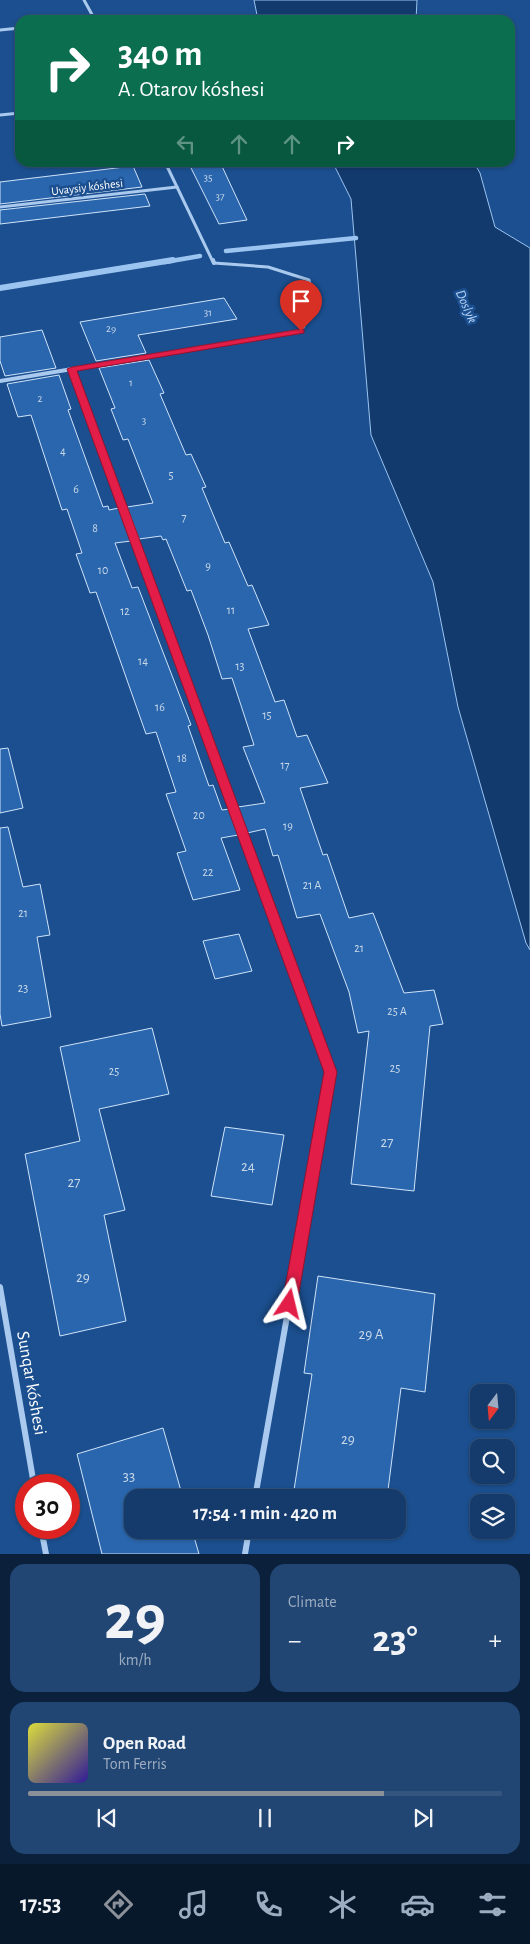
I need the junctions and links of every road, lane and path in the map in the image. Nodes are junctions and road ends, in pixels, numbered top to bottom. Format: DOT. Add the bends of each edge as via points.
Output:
graph roads {
  1 [pos="84,0"];
  2 [pos="92,15"];
  3 [pos="15,28"];
  4 [pos="0,30"];
  5 [pos="15,114"];
  6 [pos="0,115"];
  7 [pos="167,167"];
  8 [pos="177,187"];
  9 [pos="0,207"];
  10 [pos="214,263"];
  11 [pos="301,331"];
  12 [pos="72,369"];
  13 [pos="0,381"];
  14 [pos="0,1287"];
  15 [pos="32,1474"];
  16 [pos="257,1489"];
  17 [pos="43,1539"];
  18 [pos="248,1539"];
  19 [pos="46,1554"];
  20 [pos="245,1554"];
  1 -- 2 [label="street"];
  3 -- 4 [label="street"];
  5 -- 6 [label="street"];
  7 -- 8 [label="street"];
  8 -- 9 [label="street, Uvaysiy kóshesi"];
  8 -- 10 [label="street"];
  10 -- 11 [label="lane" via="268,267 309,280 315,306"];
  11 -- 12 [label="street"];
  12 -- 13 [label="street"];
  12 -- 16 [label="street" via="330,1072"];
  14 -- 15 [label="street, Sunqar kóshesi"];
  17 -- 19 [label="street"];
  18 -- 20 [label="street"];
}
